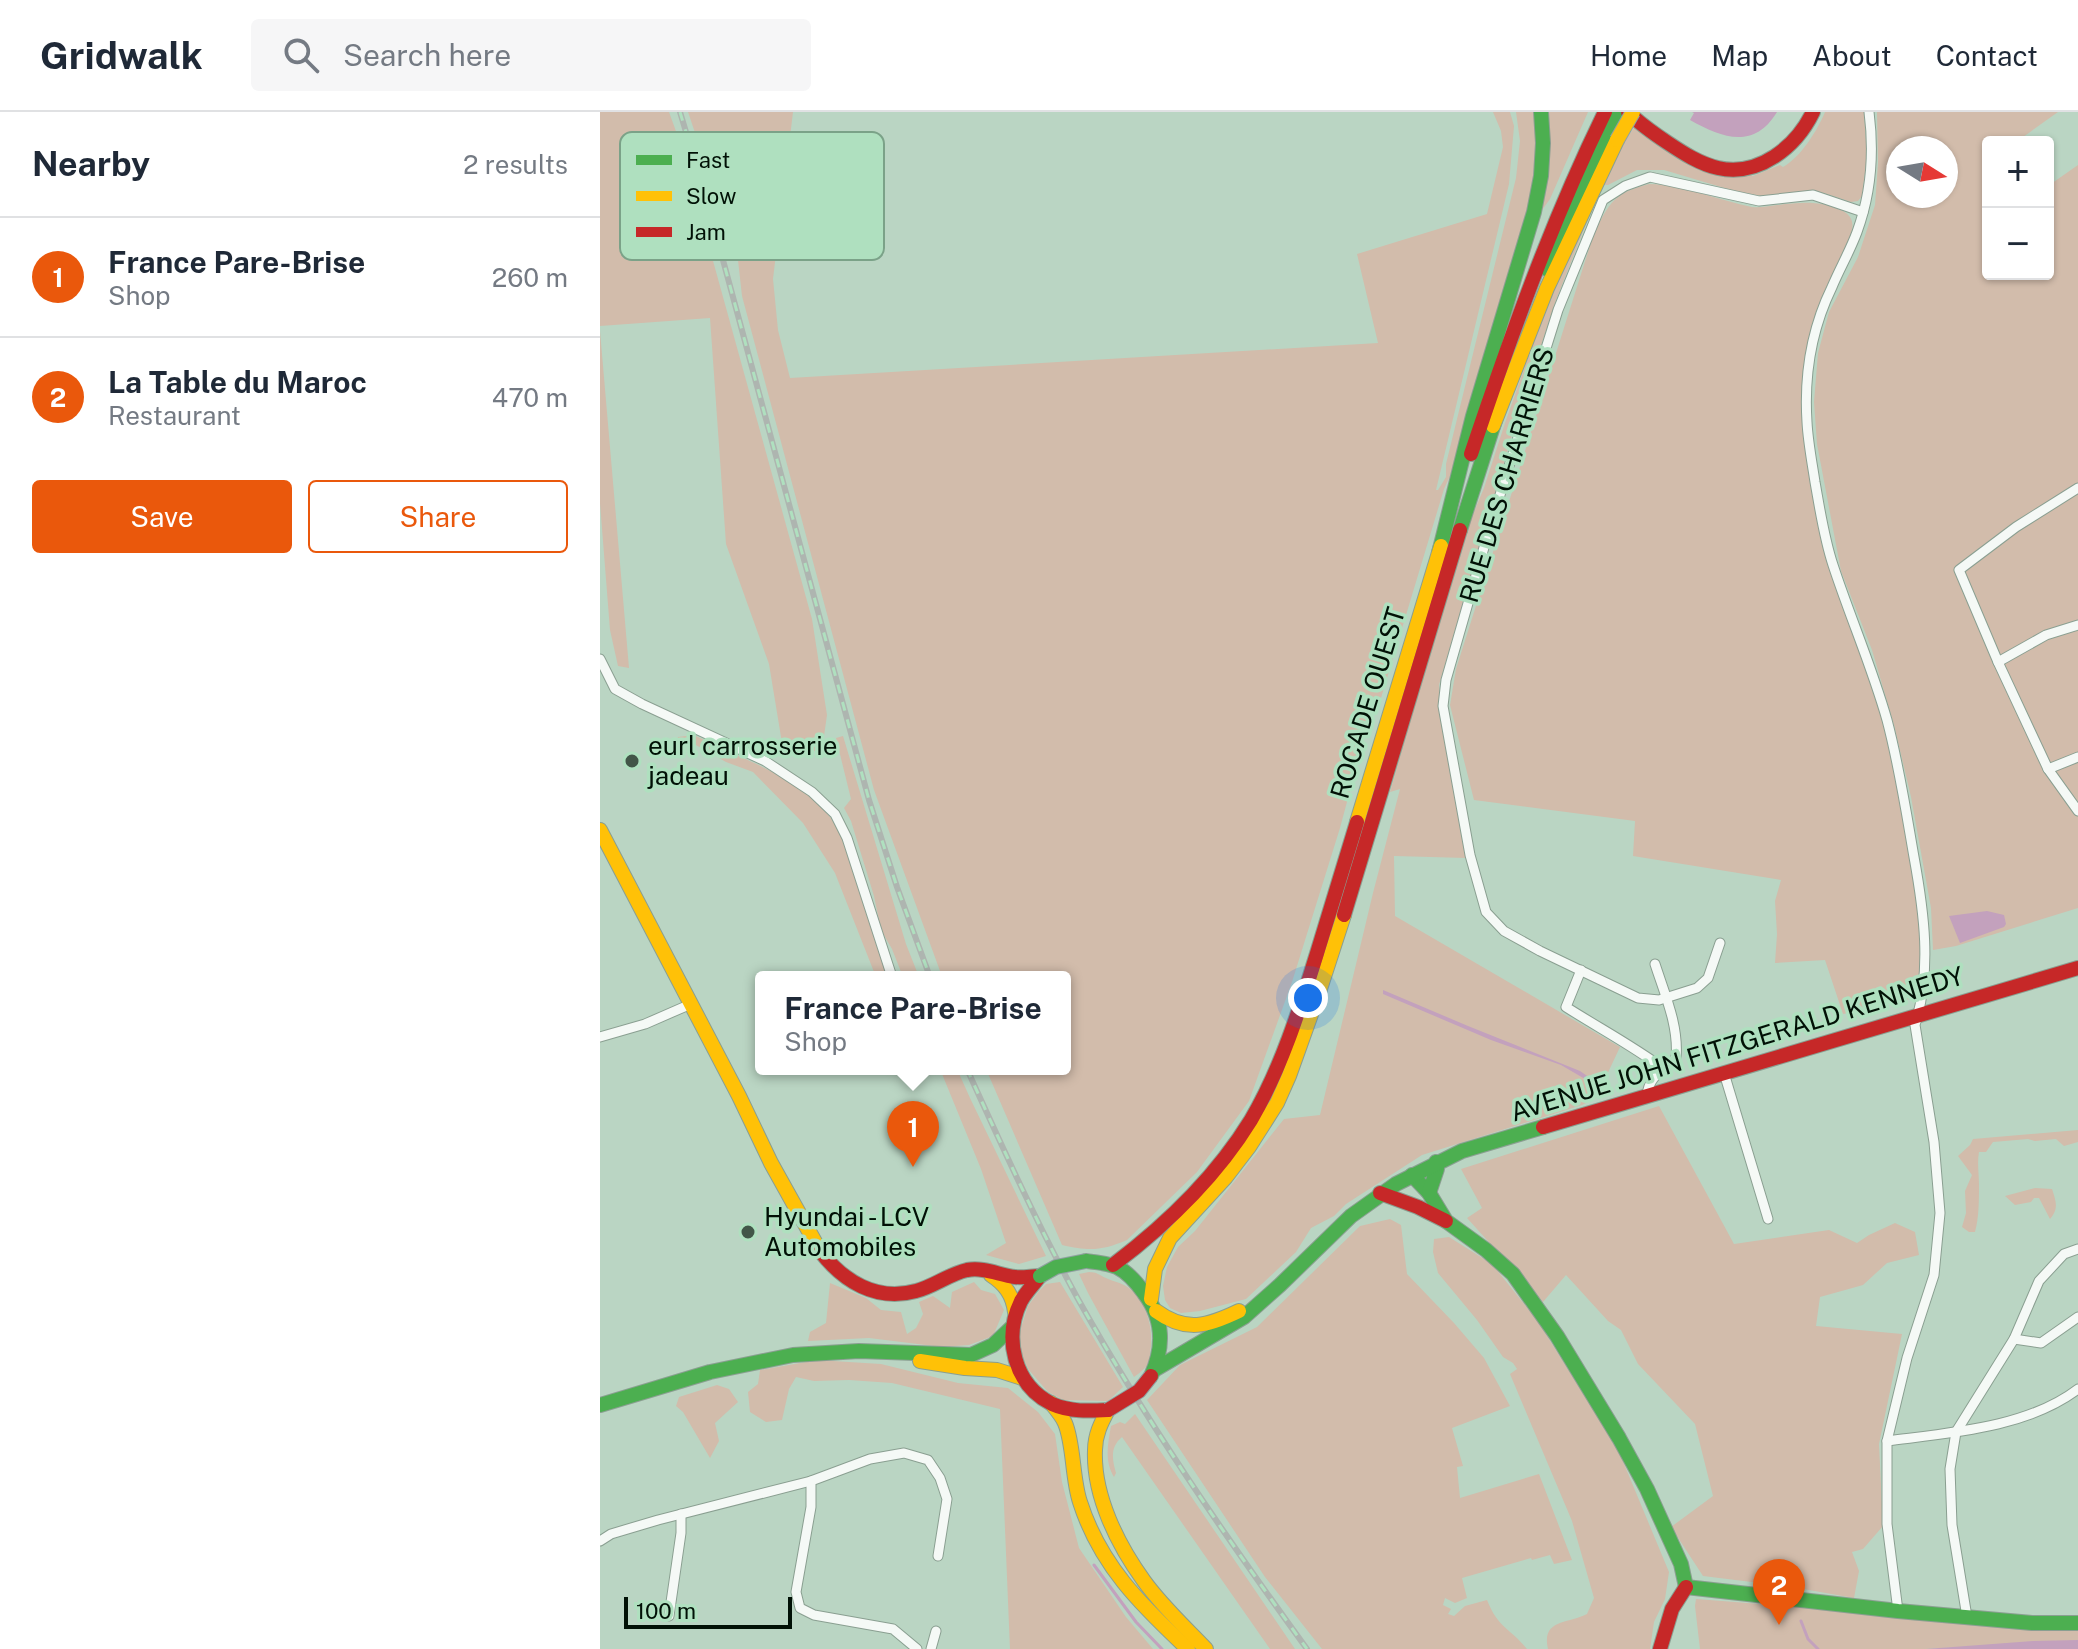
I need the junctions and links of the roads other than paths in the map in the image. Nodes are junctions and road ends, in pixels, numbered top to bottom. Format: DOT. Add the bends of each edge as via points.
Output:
graph roads {
  1 [pos="1541,112"];
  2 [pos="1605,112"];
  3 [pos="1616,112"];
  4 [pos="1630,112"];
  5 [pos="1645,112"];
  6 [pos="1800,112"];
  7 [pos="1813,112"];
  8 [pos="1869,112"];
  9 [pos="1606,136"];
  10 [pos="1863,212"];
  11 [pos="2078,488"];
  12 [pos="1439,553"];
  13 [pos="2078,625"];
  14 [pos="600,659"];
  15 [pos="1998,662"];
  16 [pos="2078,757"];
  17 [pos="2048,769"];
  18 [pos="2078,811"];
  19 [pos="600,830"];
  20 [pos="1720,943"];
  21 [pos="1655,964"];
  22 [pos="2078,968"];
  23 [pos="1581,970"];
  24 [pos="890,971"];
  25 [pos="1667,999"];
  26 [pos="691,1004"];
  27 [pos="1918,1016"];
  28 [pos="600,1037"];
  29 [pos="1664,1069"];
  30 [pos="1724,1073"];
  31 [pos="1647,1096"];
  32 [pos="1436,1162"];
  33 [pos="1407,1177"];
  34 [pos="1380,1193"];
  35 [pos="1429,1193"];
  36 [pos="1412,1204"];
  37 [pos="1768,1219"];
  38 [pos="1446,1221"];
  39 [pos="2078,1249"];
  40 [pos="1113,1265"];
  41 [pos="976,1269"];
  42 [pos="1040,1276"];
  43 [pos="1277,1287"];
  44 [pos="1153,1305"];
  45 [pos="1015,1312"];
  46 [pos="2078,1317"];
  47 [pos="1011,1328"];
  48 [pos="2014,1339"];
  49 [pos="881,1353"];
  50 [pos="1153,1373"];
  51 [pos="1022,1378"];
  52 [pos="2078,1389"];
  53 [pos="1051,1403"];
  54 [pos="600,1405"];
  55 [pos="1108,1410"];
  56 [pos="1956,1432"];
  57 [pos="1887,1441"];
  58 [pos="811,1481"];
  59 [pos="681,1514"];
  60 [pos="600,1541"];
  61 [pos="938,1556"];
  62 [pos="1686,1587"];
  63 [pos="1898,1611"];
  64 [pos="669,1616"];
  65 [pos="1967,1617"];
  66 [pos="2078,1623"];
  67 [pos="936,1631"];
  68 [pos="917,1649"];
  69 [pos="931,1649"];
  70 [pos="1188,1649"];
  71 [pos="1206,1649"];
  72 [pos="1660,1649"];
  1 -- 12 [label="main road" via="1541,176 1534,212 1473,416"];
  2 -- 9 [label="main road, ROCADE OUEST"];
  3 -- 9 [label="main road, ROCADE OUEST"];
  4 -- 7 [label="main road" via="1689,158 1737,169 1761,164 1786,149"];
  4 -- 9 [label="main road, bridge"];
  5 -- 6 [label="main road" via="1696,150 1733,159 1776,143"];
  8 -- 10 [label="street" via="1870,163"];
  9 -- 12 [label="main road, ROCADE OUEST" via="1543,251"];
  9 -- 44 [label="main road, ROCADE OUEST" via="1493,426 1293,1064 1277,1103 1249,1147 1170,1238 1155,1269"];
  10 -- 23 [label="street, RUE DES CHARRIERS" via="1813,195 1759,201 1650,177 1603,200 1558,310 1489,530 1443,706 1470,855 1486,912 1504,931"];
  10 -- 27 [label="street" via="1815,329 1807,374 1807,426 1832,562 1882,705 1900,776 1925,937"];
  11 -- 15 [label="street" via="1959,570"];
  12 -- 40 [label="main road, ROCADE OUEST" via="1303,995 1268,1089 1203,1182"];
  13 -- 15 [label="street" via="2046,635"];
  14 -- 24 [label="street" via="615,689 765,761 835,814"];
  15 -- 17 [label="street"];
  16 -- 17 [label="street"];
  17 -- 18 [label="street"];
  19 -- 26 [label="main road"];
  20 -- 25 [label="street" via="1708,978"];
  21 -- 25 [label="street"];
  22 -- 27 [label="main road, AVENUE JOHN FITZGERALD KENNEDY"];
  23 -- 25 [label="street, RUE DES CHARRIERS" via="1638,998"];
  23 -- 29 [label="street" via="1566,1007"];
  25 -- 29 [label="street" via="1677,1043 1676,1058"];
  26 -- 28 [label="street"];
  26 -- 41 [label="main road" via="771,1163 833,1268 853,1284 894,1293 914,1292"];
  27 -- 30 [label="main road, AVENUE JOHN FITZGERALD KENNEDY"];
  27 -- 57 [label="street" via="1940,1213 1934,1275"];
  29 -- 31 [label="street" via="1652,1078"];
  30 -- 31 [label="main road, AVENUE JOHN FITZGERALD KENNEDY"];
  30 -- 37 [label="street"];
  31 -- 32 [label="main road, AVENUE JOHN FITZGERALD KENNEDY"];
  32 -- 33 [label="main road, AVENUE JOHN FITZGERALD KENNEDY"];
  32 -- 35 [label="main road"];
  33 -- 34 [label="main road, AVENUE JOHN FITZGERALD KENNEDY"];
  33 -- 35 [label="main road"];
  33 -- 36 [label="main road"];
  34 -- 36 [label="main road"];
  34 -- 43 [label="main road, AVENUE JOHN FITZGERALD KENNEDY"];
  35 -- 38 [label="main road"];
  36 -- 38 [label="main road"];
  38 -- 62 [label="main road" via="1513,1274 1557,1336 1647,1489"];
  39 -- 48 [label="street" via="2064,1254 2039,1281"];
  40 -- 42 [label="main road, bridge" via="1086,1261"];
  40 -- 44 [label="main road" via="1131,1276"];
  41 -- 42 [label="main road"];
  41 -- 45 [label="main road" via="1004,1285"];
  42 -- 45 [label="main road"];
  43 -- 44 [label="main road, AVENUE JOHN FITZGERALD KENNEDY" via="1231,1315 1194,1326 1169,1322"];
  43 -- 50 [label="main road, AVENUE JOHN FITZGERALD KENNEDY" via="1242,1318"];
  44 -- 50 [label="main road" via="1161,1343"];
  45 -- 47 [label="main road"];
  46 -- 48 [label="street" via="2041,1343"];
  47 -- 49 [label="main road" via="994,1345 971,1355"];
  47 -- 51 [label="main road" via="1012,1355"];
  48 -- 56 [label="street"];
  49 -- 51 [label="main road"];
  49 -- 54 [label="main road" via="822,1352 753,1361"];
  50 -- 55 [label="main road, bridge" via="1139,1391"];
  51 -- 53 [label="main road"];
  52 -- 56 [label="street" via="2031,1415"];
  53 -- 55 [label="main road" via="1071,1411"];
  53 -- 70 [label="main road" via="1066,1425 1079,1500 1106,1563"];
  55 -- 71 [label="main road" via="1097,1434 1097,1468 1119,1540 1145,1581"];
  56 -- 57 [label="street"];
  56 -- 65 [label="street" via="1950,1469 1952,1525"];
  57 -- 63 [label="street" via="1887,1524"];
  58 -- 59 [label="street"];
  58 -- 61 [label="street" via="870,1459 904,1453 928,1460 947,1499"];
  58 -- 68 [label="street" via="796,1592 800,1608 893,1629"];
  59 -- 60 [label="street"];
  59 -- 64 [label="street"];
  62 -- 63 [label="main road"];
  62 -- 72 [label="main road" via="1666,1617"];
  63 -- 65 [label="main road"];
  65 -- 66 [label="main road"];
  67 -- 69 [label="street"];
}
